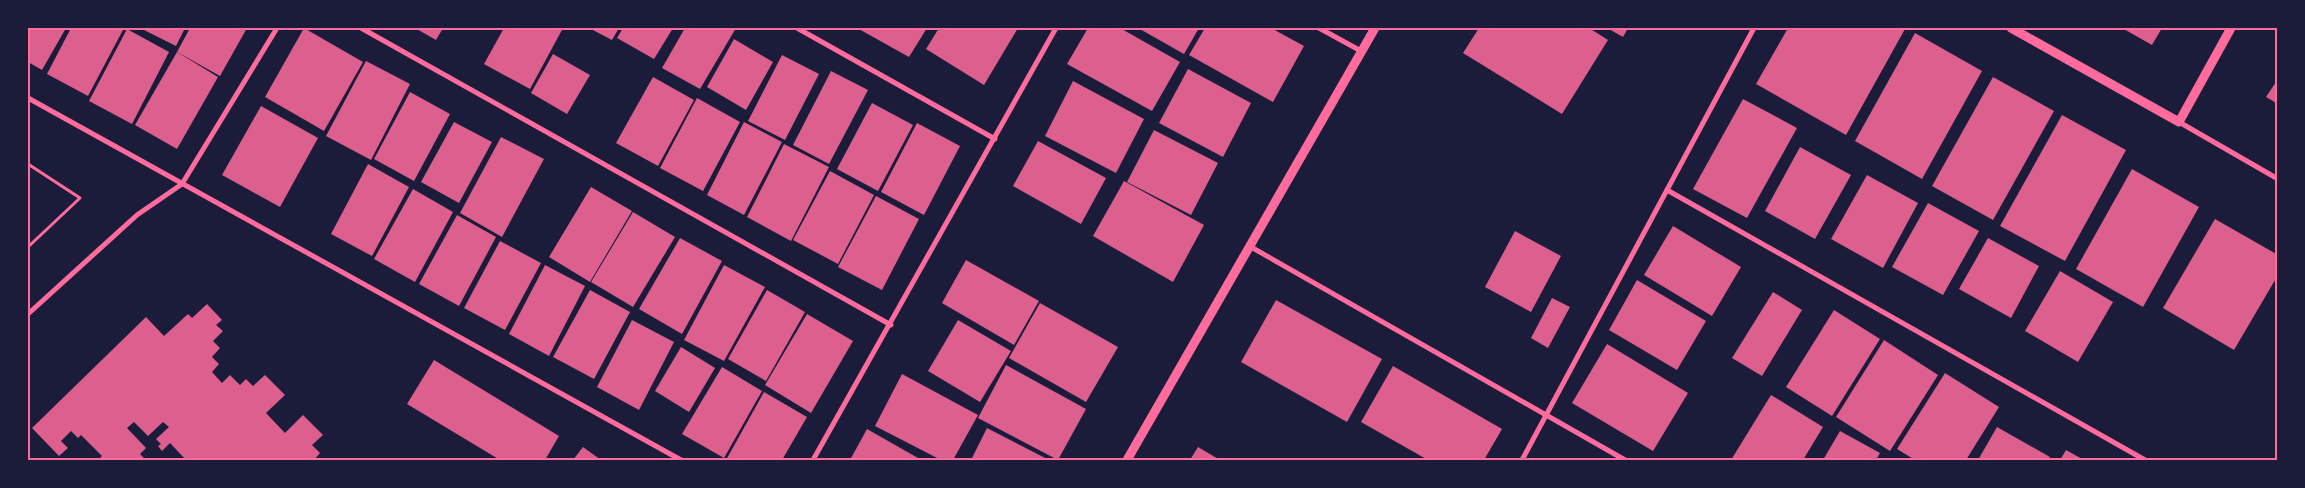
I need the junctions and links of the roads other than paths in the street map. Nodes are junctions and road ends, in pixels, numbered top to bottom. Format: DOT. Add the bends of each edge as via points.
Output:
graph roads {
  1 [pos="277,28"];
  2 [pos="361,28"];
  3 [pos="797,28"];
  4 [pos="1056,28"];
  5 [pos="1319,28"];
  6 [pos="1375,28"];
  7 [pos="1754,28"];
  8 [pos="2012,28"];
  9 [pos="2231,28"];
  10 [pos="1361,52"];
  11 [pos="28,98"];
  12 [pos="2179,122"];
  13 [pos="994,139"];
  14 [pos="2278,179"];
  15 [pos="182,184"];
  16 [pos="1667,190"];
  17 [pos="1251,247"];
  18 [pos="28,314"];
  19 [pos="890,325"];
  20 [pos="1545,416"];
  21 [pos="680,460"];
  22 [pos="813,460"];
  23 [pos="1127,460"];
  24 [pos="1522,460"];
  25 [pos="1626,460"];
  26 [pos="2144,460"];
  1 -- 15 [label="street"];
  2 -- 19 [label="street"];
  3 -- 13 [label="street"];
  4 -- 13 [label="street"];
  5 -- 10 [label="street"];
  6 -- 10 [label="street"];
  7 -- 16 [label="street"];
  8 -- 12 [label="street"];
  9 -- 12 [label="street"];
  10 -- 17 [label="street"];
  11 -- 15 [label="street"];
  12 -- 14 [label="street"];
  13 -- 19 [label="street"];
  15 -- 18 [label="street" via="137,214"];
  15 -- 21 [label="street"];
  16 -- 20 [label="street"];
  16 -- 26 [label="street"];
  17 -- 20 [label="street"];
  17 -- 23 [label="street"];
  19 -- 22 [label="street"];
  20 -- 24 [label="street"];
  20 -- 25 [label="street"];
}
